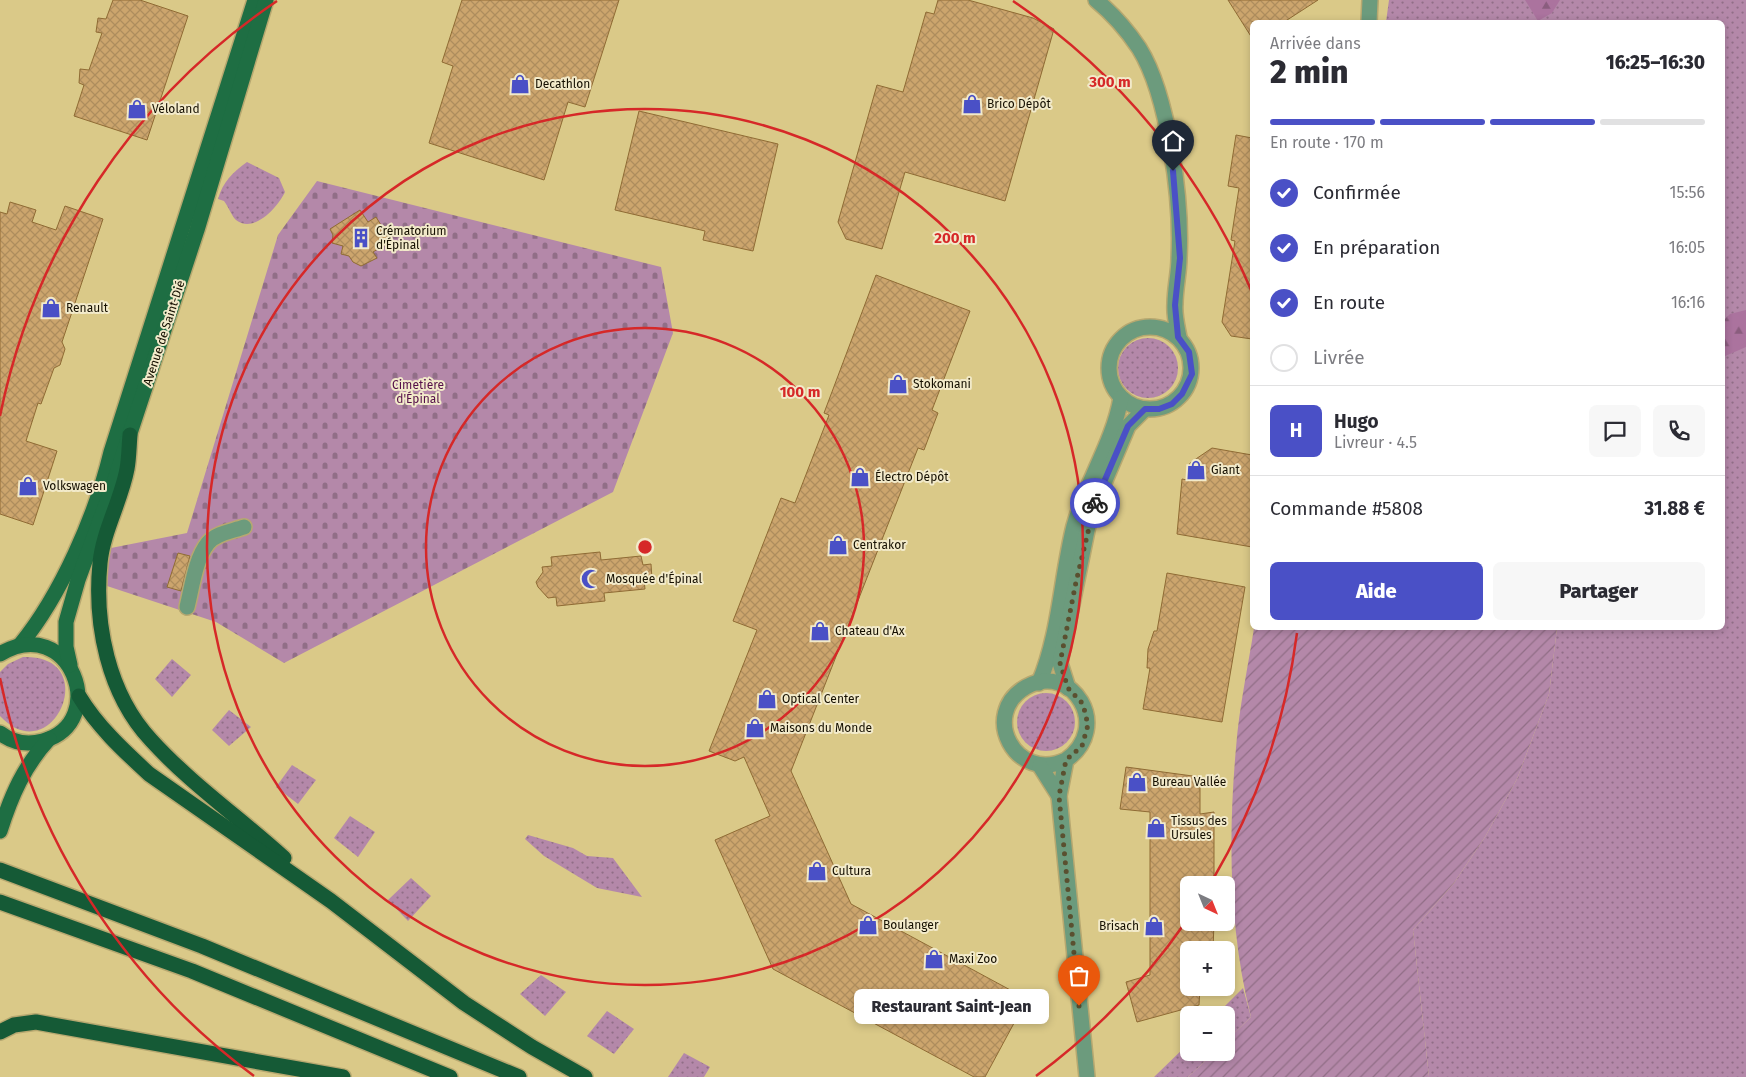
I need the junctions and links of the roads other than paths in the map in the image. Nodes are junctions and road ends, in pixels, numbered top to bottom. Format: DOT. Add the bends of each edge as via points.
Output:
graph roads {
  1 [pos="254,0"];
  2 [pos="266,0"];
  3 [pos="1096,0"];
  4 [pos="1370,0"];
  5 [pos="1369,20"];
  6 [pos="1175,305"];
  7 [pos="1156,327"];
  8 [pos="1178,337"];
  9 [pos="1121,398"];
  10 [pos="1145,409"];
  11 [pos="130,435"];
  12 [pos="244,527"];
  13 [pos="187,607"];
  14 [pos="20,645"];
  15 [pos="0,654"];
  16 [pos="70,665"];
  17 [pos="1039,683"];
  18 [pos="1068,688"];
  19 [pos="79,696"];
  20 [pos="0,733"];
  21 [pos="49,739"];
  22 [pos="1066,760"];
  23 [pos="1040,766"];
  24 [pos="1059,796"];
  25 [pos="1,828"];
  26 [pos="0,870"];
  27 [pos="331,901"];
  28 [pos="0,902"];
  29 [pos="0,1032"];
  30 [pos="343,1077"];
  31 [pos="450,1077"];
  32 [pos="519,1077"];
  33 [pos="585,1077"];
  34 [pos="1087,1077"];
  1 -- 14 [label="main road, Avenue de Saint-Dié" via="102,488 60,584"];
  2 -- 11 [label="main road, Avenue de Saint-Dié" via="197,230"];
  3 -- 6 [label="street" via="1111,12 1140,50 1166,122 1176,187 1179,249"];
  4 -- 5 [label="street"];
  6 -- 7 [label="street"];
  6 -- 8 [label="street"];
  7 -- 8 [label="street"];
  7 -- 9 [label="street" via="1134,330 1116,345 1109,367 1114,389"];
  8 -- 10 [label="street" via="1189,352 1192,363 1188,385 1172,404 1159,409"];
  9 -- 10 [label="street"];
  9 -- 17 [label="street" via="1118,420 1088,484 1074,527 1048,660"];
  10 -- 18 [label="street" via="1128,426 1090,516 1060,663"];
  11 -- 16 [label="main road, Avenue de Saint-Dié" via="66,622"];
  11 -- 27 [label="highway" via="127,469 100,561 98,608 108,660 116,681 127,706 149,739 183,774 259,835"];
  12 -- 13 [label="street" via="208,543"];
  14 -- 15 [label="main road"];
  14 -- 16 [label="main road" via="47,648"];
  16 -- 19 [label="main road, Avenue de Saint-Dié" via="77,680"];
  17 -- 18 [label="street" via="1049,682"];
  17 -- 23 [label="street" via="1016,695 1009,706 1005,724 1009,744 1017,754"];
  18 -- 22 [label="street" via="1083,704 1088,725 1082,746"];
  19 -- 21 [label="main road" via="70,722"];
  19 -- 27 [label="highway" via="89,713 118,746 149,774"];
  20 -- 21 [label="main road" via="20,742 35,743"];
  21 -- 25 [label="main road" via="32,758 19,781"];
  22 -- 23 [label="street"];
  22 -- 24 [label="street"];
  23 -- 24 [label="street"];
  24 -- 34 [label="street"];
  26 -- 32 [label="highway" via="202,946"];
  27 -- 33 [label="highway" via="464,1003"];
  28 -- 31 [label="highway" via="192,971"];
  29 -- 30 [label="highway" via="14,1025 36,1022"];
}
